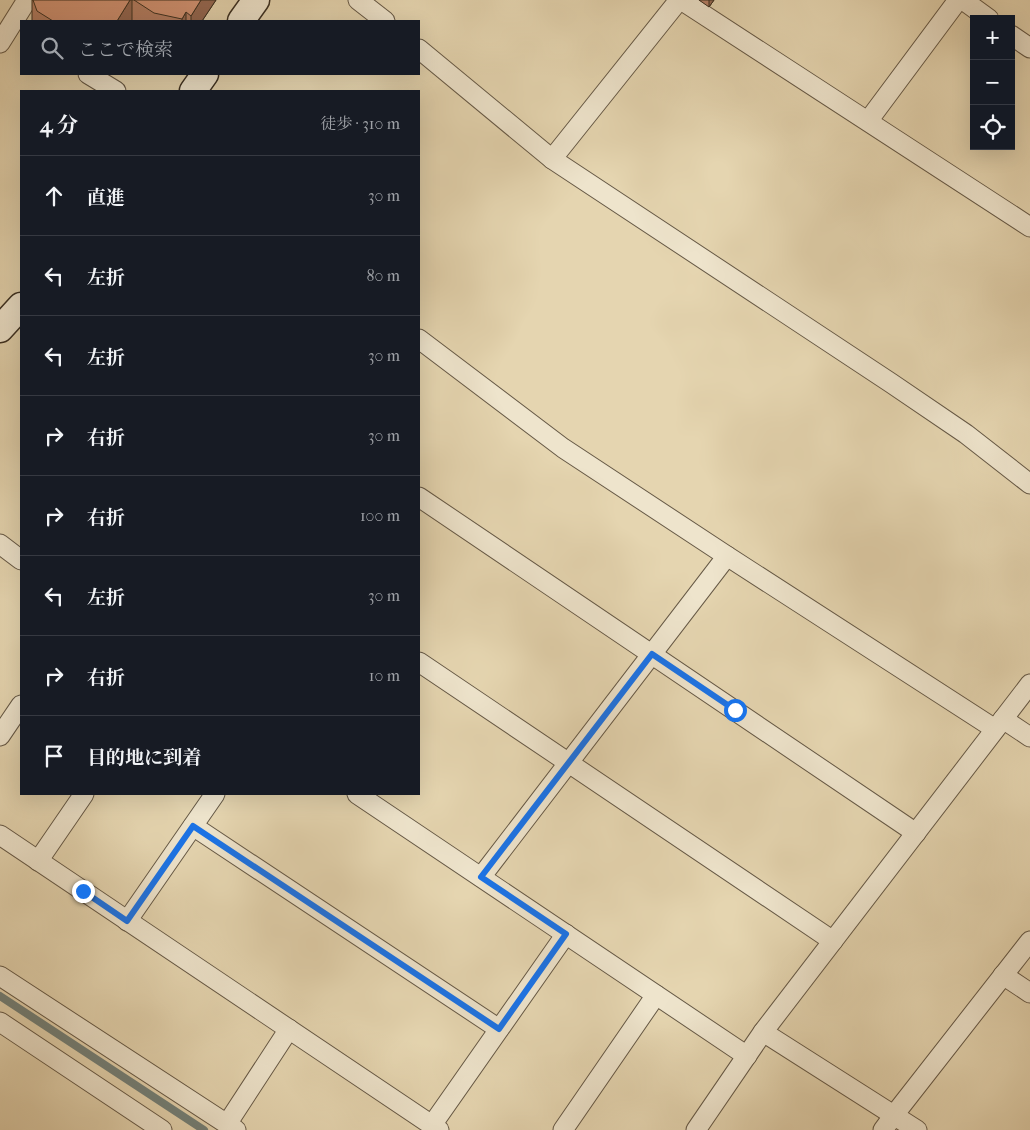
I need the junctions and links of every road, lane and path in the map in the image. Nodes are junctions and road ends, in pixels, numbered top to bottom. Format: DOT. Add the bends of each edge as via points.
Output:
graph roads {
  1 [pos="27,0"];
  2 [pos="256,0"];
  3 [pos="358,0"];
  4 [pos="680,0"];
  5 [pos="958,0"];
  6 [pos="962,0"];
  7 [pos="983,15"];
  8 [pos="242,20"];
  9 [pos="384,20"];
  10 [pos="11,25"];
  11 [pos="1015,38"];
  12 [pos="0,44"];
  13 [pos="1030,48"];
  14 [pos="420,50"];
  15 [pos="90,75"];
  16 [pos="204,75"];
  17 [pos="114,90"];
  18 [pos="194,90"];
  19 [pos="868,122"];
  20 [pos="552,159"];
  21 [pos="1030,227"];
  22 [pos="20,307"];
  23 [pos="0,329"];
  24 [pos="420,340"];
  25 [pos="1030,484"];
  26 [pos="420,497"];
  27 [pos="0,544"];
  28 [pos="727,556"];
  29 [pos="20,559"];
  30 [pos="652,654"];
  31 [pos="420,663"];
  32 [pos="1030,684"];
  33 [pos="20,706"];
  34 [pos="999,724"];
  35 [pos="0,736"];
  36 [pos="1030,737"];
  37 [pos="569,762"];
  38 [pos="83,795"];
  39 [pos="214,795"];
  40 [pos="358,795"];
  41 [pos="193,826"];
  42 [pos="916,833"];
  43 [pos="0,835"];
  44 [pos="38,861"];
  45 [pos="481,877"];
  46 [pos="127,921"];
  47 [pos="566,934"];
  48 [pos="832,941"];
  49 [pos="1030,941"];
  50 [pos="1003,975"];
  51 [pos="0,976"];
  52 [pos="1030,993"];
  53 [pos="656,995"];
  54 [pos="0,1022"];
  55 [pos="289,1029"];
  56 [pos="499,1029"];
  57 [pos="764,1032"];
  58 [pos="746,1056"];
  59 [pos="888,1122"];
  60 [pos="232,1127"];
  61 [pos="436,1128"];
  62 [pos="162,1130"];
  63 [pos="563,1130"];
  64 [pos="696,1130"];
  65 [pos="917,1130"];
  1 -- 10 [label="street"];
  2 -- 8 [label="street"];
  3 -- 9 [label="street"];
  4 -- 19 [label="street"];
  4 -- 20 [label="street"];
  5 -- 19 [label="street"];
  6 -- 7 [label="street"];
  10 -- 12 [label="street"];
  11 -- 13 [label="street"];
  14 -- 20 [label="street"];
  15 -- 17 [label="street"];
  16 -- 18 [label="street"];
  19 -- 21 [label="street"];
  20 -- 25 [label="street" via="891,383 966,434"];
  22 -- 23 [label="street"];
  24 -- 28 [label="street" via="563,448"];
  26 -- 30 [label="street"];
  27 -- 29 [label="street"];
  28 -- 30 [label="street"];
  28 -- 34 [label="street"];
  30 -- 37 [label="street"];
  30 -- 42 [label="street"];
  31 -- 37 [label="street"];
  32 -- 34 [label="street"];
  33 -- 35 [label="street"];
  34 -- 36 [label="street"];
  34 -- 42 [label="street"];
  37 -- 45 [label="street"];
  37 -- 48 [label="street"];
  38 -- 44 [label="street"];
  39 -- 41 [label="street"];
  40 -- 45 [label="street"];
  41 -- 46 [label="street"];
  41 -- 56 [label="street"];
  42 -- 48 [label="street"];
  43 -- 44 [label="street"];
  44 -- 46 [label="street"];
  45 -- 47 [label="street"];
  46 -- 55 [label="street"];
  47 -- 53 [label="street"];
  47 -- 56 [label="street"];
  48 -- 57 [label="street"];
  49 -- 50 [label="street"];
  50 -- 52 [label="street"];
  50 -- 59 [label="street"];
  51 -- 60 [label="street"];
  53 -- 58 [label="street"];
  53 -- 63 [label="street"];
  54 -- 62 [label="street"];
  55 -- 60 [label="street"];
  55 -- 61 [label="street"];
  56 -- 61 [label="street"];
  57 -- 58 [label="street"];
  57 -- 59 [label="street"];
  58 -- 64 [label="street"];
  59 -- 65 [label="street"];
}
